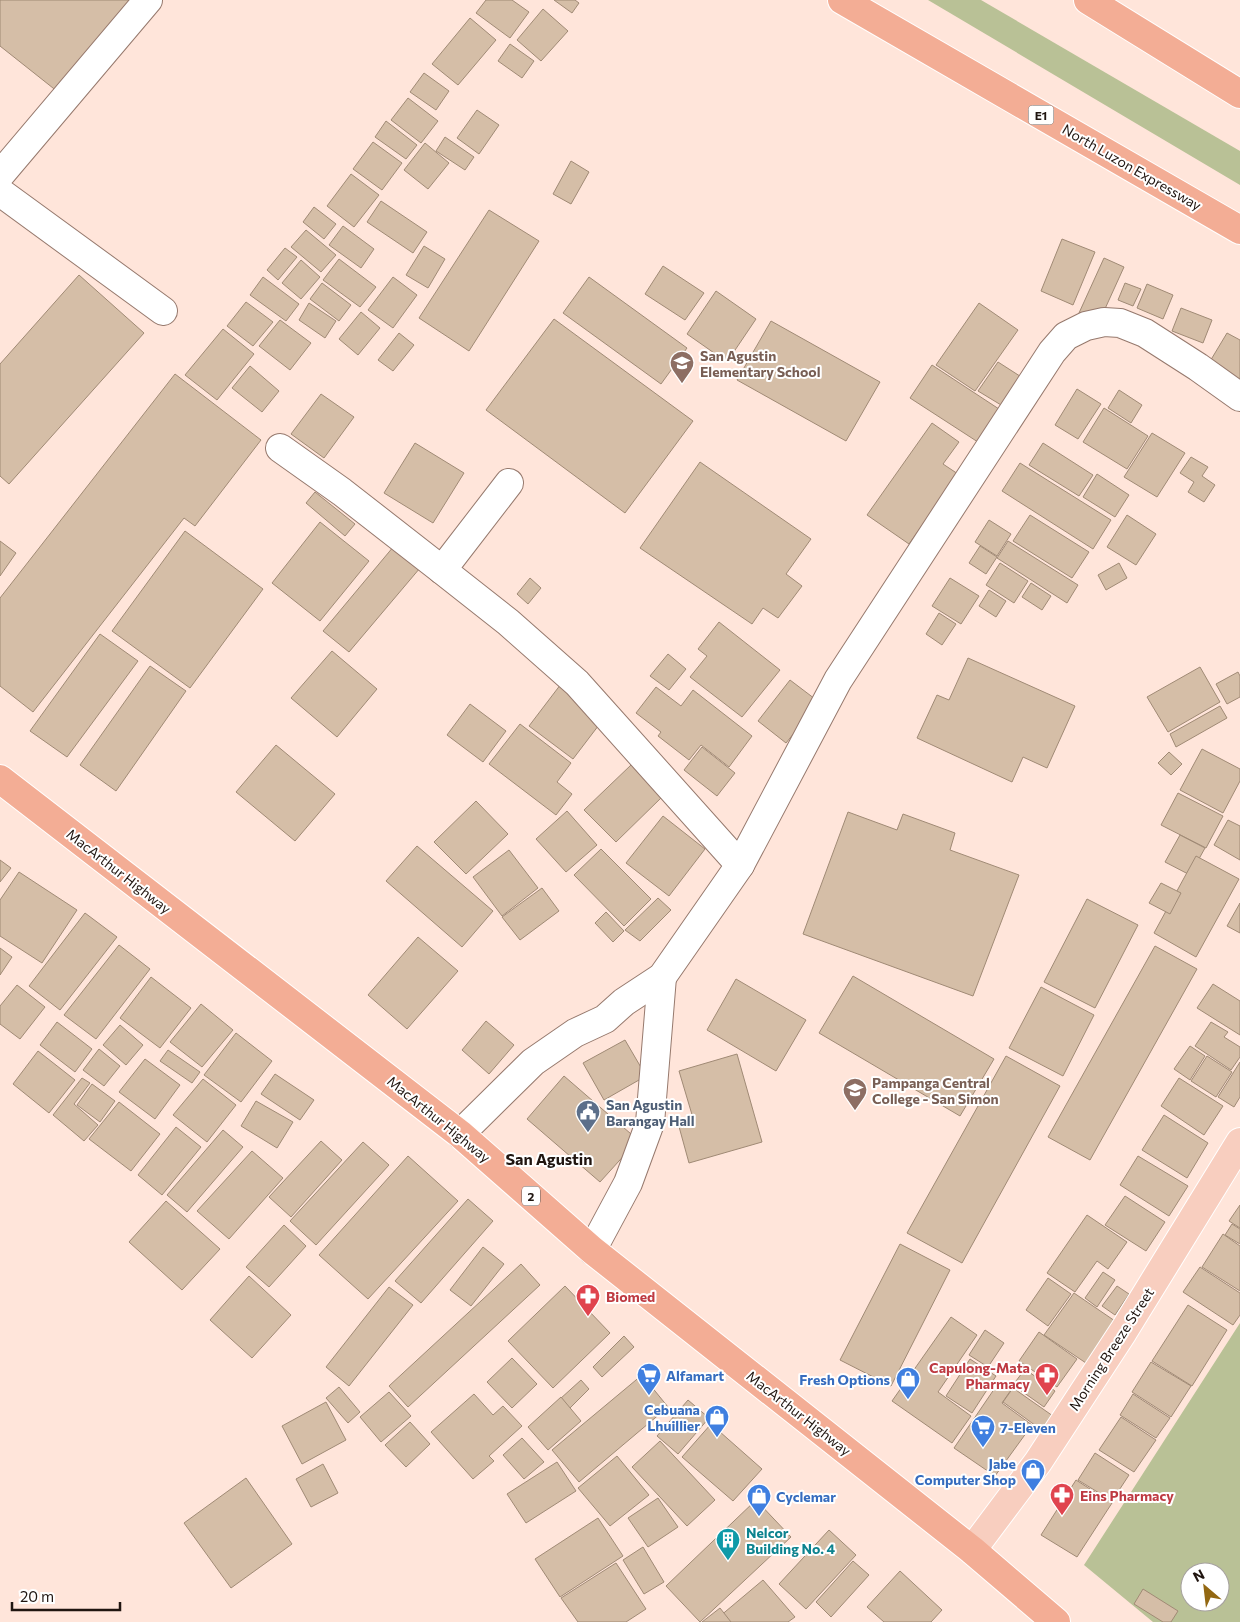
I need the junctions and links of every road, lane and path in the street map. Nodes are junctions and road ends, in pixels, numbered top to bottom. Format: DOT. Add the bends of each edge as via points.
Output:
graph roads {
  1 [pos="148,0"];
  2 [pos="842,0"];
  3 [pos="1088,0"];
  4 [pos="1240,94"];
  5 [pos="0,175"];
  6 [pos="0,192"];
  7 [pos="1240,230"];
  8 [pos="163,311"];
  9 [pos="1240,397"];
  10 [pos="280,448"];
  11 [pos="509,483"];
  12 [pos="442,570"];
  13 [pos="0,779"];
  14 [pos="740,865"];
  15 [pos="662,977"];
  16 [pos="460,1134"];
  17 [pos="1240,1142"];
  18 [pos="592,1250"];
  19 [pos="972,1550"];
  20 [pos="1056,1622"];
  1 -- 5 [label="street"];
  2 -- 7 [label="highway, North Luzon Expressway / E1"];
  3 -- 4 [label="highway"];
  6 -- 8 [label="street"];
  9 -- 14 [label="street" via="1145,333 1120,323 1086,326 1066,336 1052,352 838,680"];
  10 -- 12 [label="street"];
  11 -- 12 [label="street"];
  12 -- 14 [label="street" via="508,622 576,683"];
  13 -- 16 [label="highway, MacArthur Highway / 2"];
  14 -- 15 [label="street"];
  15 -- 16 [label="street" via="605,1019 575,1033 533,1062"];
  15 -- 18 [label="street" via="650,1123 628,1183"];
  16 -- 18 [label="highway, MacArthur Highway / 2"];
  17 -- 19 [label="main road, Morning Breeze Street" via="1123,1332 1043,1454"];
  18 -- 19 [label="highway, MacArthur Highway / 2"];
  19 -- 20 [label="highway, MacArthur Highway / 2"];
}
